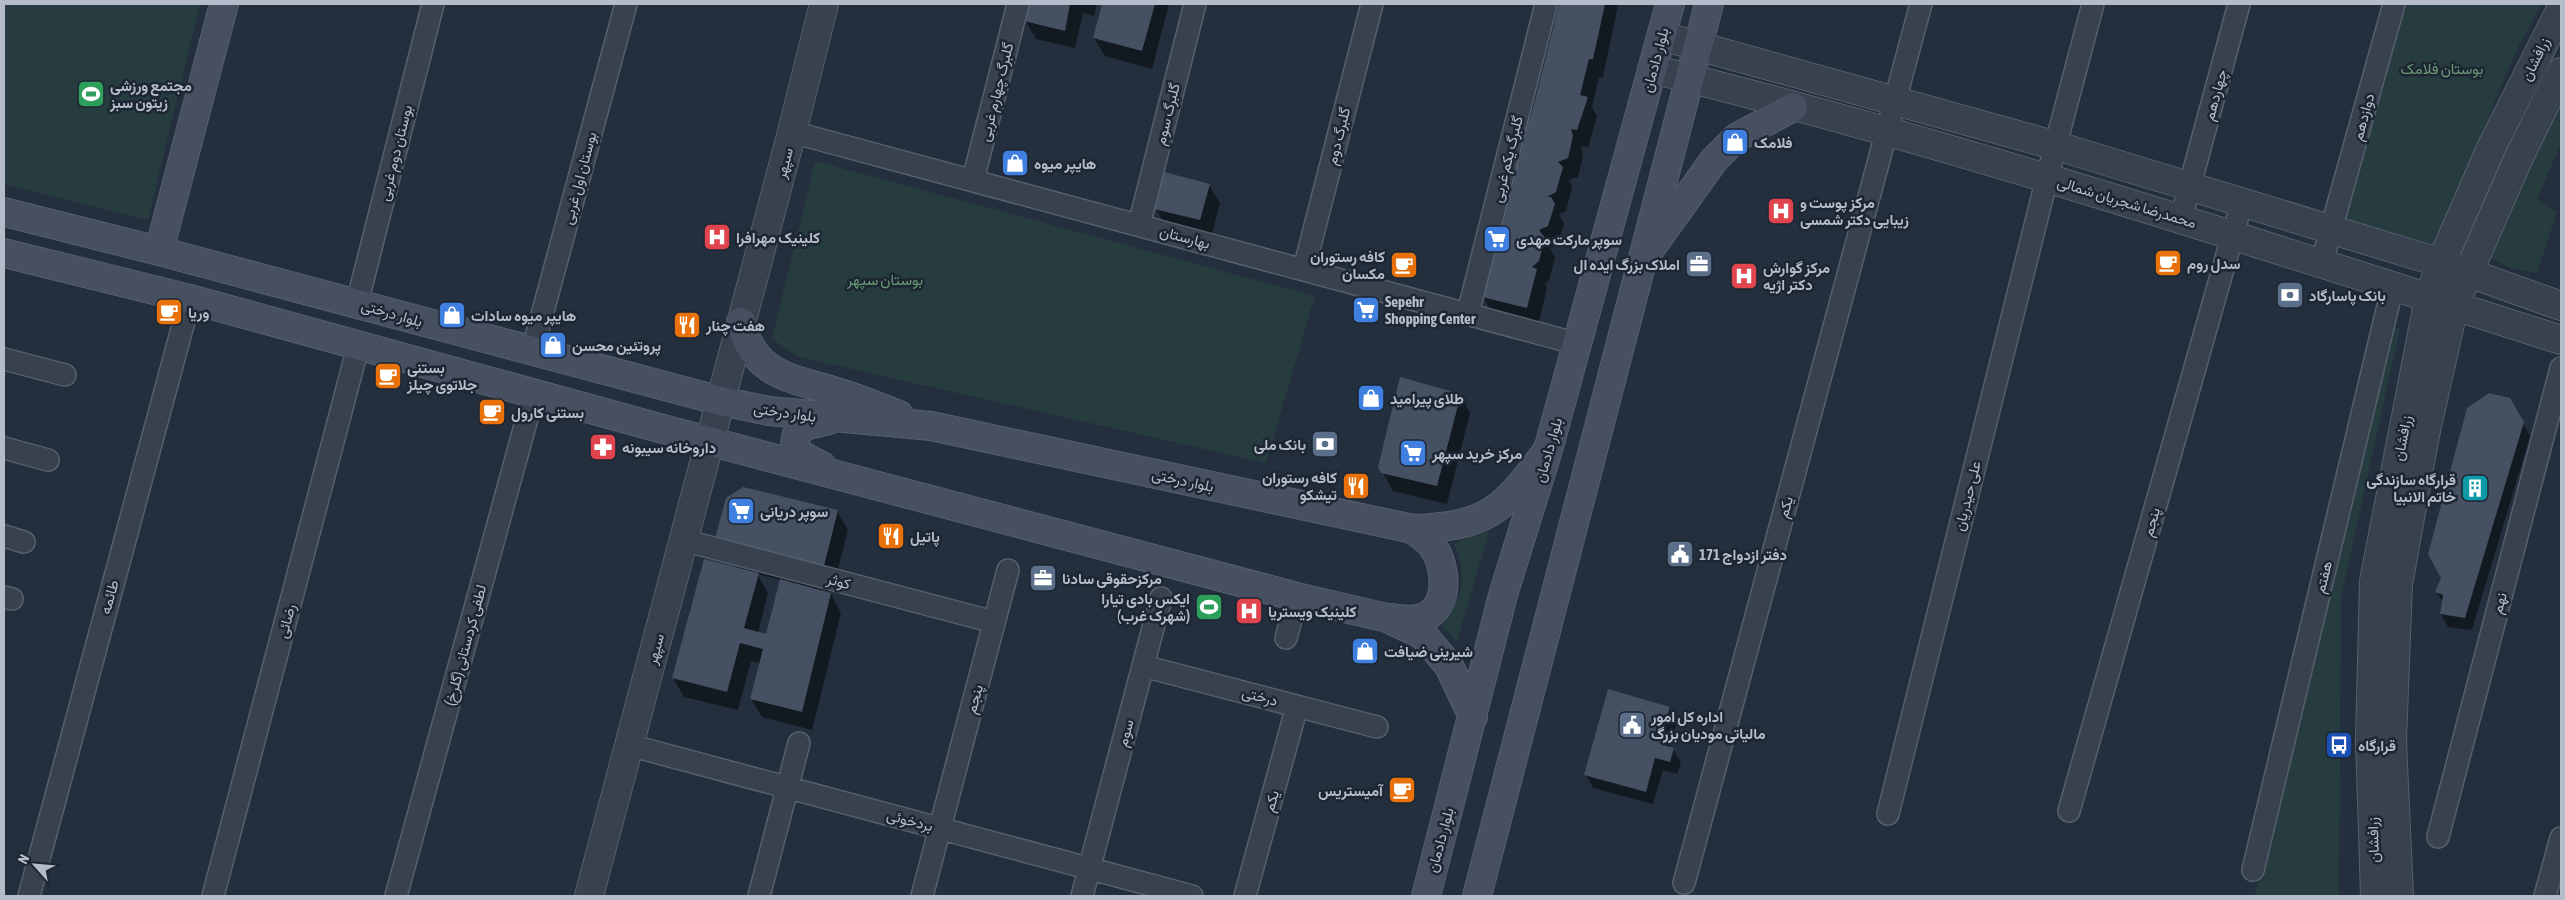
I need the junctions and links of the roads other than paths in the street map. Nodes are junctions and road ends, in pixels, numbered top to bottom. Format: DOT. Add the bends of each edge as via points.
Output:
graph roads {
  1 [pos="224,4"];
  2 [pos="433,4"];
  3 [pos="626,4"];
  4 [pos="824,4"];
  5 [pos="1018,4"];
  6 [pos="1196,4"];
  7 [pos="1372,4"];
  8 [pos="1546,4"];
  9 [pos="1670,4"];
  10 [pos="1709,4"];
  11 [pos="1921,4"];
  12 [pos="2094,4"];
  13 [pos="2239,4"];
  14 [pos="2394,4"];
  15 [pos="2561,9"];
  16 [pos="1662,36"];
  17 [pos="1697,47"];
  18 [pos="1652,69"];
  19 [pos="2561,72"];
  20 [pos="1689,78"];
  21 [pos="1894,100"];
  22 [pos="1793,107"];
  23 [pos="792,132"];
  24 [pos="1886,132"];
  25 [pos="2057,146"];
  26 [pos="2047,178"];
  27 [pos="973,180"];
  28 [pos="2190,186"];
  29 [pos="2242,202"];
  30 [pos="4,212"];
  31 [pos="2181,218"];
  32 [pos="1139,225"];
  33 [pos="2331,230"];
  34 [pos="2233,234"];
  35 [pos="159,251"];
  36 [pos="4,253"];
  37 [pos="1641,262"];
  38 [pos="2322,262"];
  39 [pos="2441,263"];
  40 [pos="1304,269"];
  41 [pos="2467,272"];
  42 [pos="2393,285"];
  43 [pos="2429,298"];
  44 [pos="190,299"];
  45 [pos="357,303"];
  46 [pos="2454,306"];
  47 [pos="2561,306"];
  48 [pos="1468,313"];
  49 [pos="741,322"];
  50 [pos="2561,340"];
  51 [pos="1578,344"];
  52 [pos="358,346"];
  53 [pos="532,352"];
  54 [pos="4,359"];
  55 [pos="2561,368"];
  56 [pos="614,374"];
  57 [pos="65,375"];
  58 [pos="534,393"];
  59 [pos="721,401"];
  60 [pos="604,411"];
  61 [pos="838,419"];
  62 [pos="931,426"];
  63 [pos="710,441"];
  64 [pos="4,448"];
  65 [pos="1548,450"];
  66 [pos="48,460"];
  67 [pos="836,473"];
  68 [pos="1413,529"];
  69 [pos="683,540"];
  70 [pos="1008,570"];
  71 [pos="1297,597"];
  72 [pos="1161,598"];
  73 [pos="1387,618"];
  74 [pos="994,622"];
  75 [pos="1286,638"];
  76 [pos="1143,666"];
  77 [pos="1297,706"];
  78 [pos="1472,717"];
  79 [pos="1377,727"];
  80 [pos="799,743"];
  81 [pos="629,745"];
  82 [pos="787,787"];
  83 [pos="2069,811"];
  84 [pos="1888,814"];
  85 [pos="940,828"];
  86 [pos="2438,838"];
  87 [pos="2561,838"];
  88 [pos="1090,869"];
  89 [pos="2253,870"];
  90 [pos="1684,883"];
  91 [pos="29,896"];
  92 [pos="214,896"];
  93 [pos="396,896"];
  94 [pos="589,896"];
  95 [pos="759,896"];
  96 [pos="922,896"];
  97 [pos="1082,896"];
  98 [pos="1192,896"];
  99 [pos="1245,896"];
  100 [pos="1426,896"];
  101 [pos="1477,896"];
  102 [pos="2375,896"];
  103 [pos="2399,896"];
  104 [pos="2545,896"];
  1 -- 35 [label="main road"];
  2 -- 45 [label="street, بوستان دوم غربی"];
  3 -- 53 [label="street, بوستان اول غربی"];
  4 -- 23 [label="street, سپهر"];
  5 -- 27 [label="street, گلبرگ چهارم غربی"];
  6 -- 32 [label="street, گلبرگ سوم"];
  7 -- 40 [label="street, گلبرگ دوم"];
  8 -- 48 [label="street, گلبرگ یکم غربی"];
  9 -- 16 [label="main road, بلوار دادمان"];
  10 -- 17 [label="main road"];
  11 -- 21 [label="street, یکم"];
  12 -- 25 [label="street, علی حیدریان"];
  13 -- 28 [label="street, چهاردهم"];
  14 -- 33 [label="street, دوازدهم"];
  15 -- 39 [label="street, زرافشان" via="2492,146"];
  16 -- 17 [label="street"];
  16 -- 18 [label="main road, بلوار دادمان"];
  17 -- 20 [label="main road"];
  17 -- 21 [label="street"];
  18 -- 20 [label="street, محمدرضا شجریان شمالی"];
  18 -- 51 [label="main road, بلوار دادمان"];
  19 -- 41 [label="street, زرافشان"];
  20 -- 22 [label="street, محمدرضا شجریان شمالی"];
  20 -- 37 [label="main road"];
  21 -- 24 [label="street, یکم"];
  21 -- 25 [label="street"];
  22 -- 24 [label="street, محمدرضا شجریان شمالی"];
  22 -- 37 [label="main road" via="1736,138 1714,160"];
  23 -- 27 [label="street, بهارستان"];
  23 -- 49 [label="street, سپهر"];
  24 -- 26 [label="street, محمدرضا شجریان شمالی"];
  24 -- 90 [label="street, یکم"];
  25 -- 26 [label="street, علی حیدریان"];
  25 -- 28 [label="street"];
  26 -- 31 [label="street, محمدرضا شجریان شمالی"];
  26 -- 84 [label="street, علی حیدریان"];
  27 -- 32 [label="street, بهارستان"];
  28 -- 29 [label="street"];
  28 -- 31 [label="street, چهاردهم"];
  29 -- 33 [label="street"];
  29 -- 34 [label="street, پنجم"];
  30 -- 35 [label="main road, بلوار درختی"];
  31 -- 34 [label="street, محمدرضا شجریان شمالی"];
  32 -- 40 [label="street, بهارستان"];
  33 -- 38 [label="street, دوازدهم"];
  33 -- 39 [label="street"];
  34 -- 38 [label="street, محمدرضا شجریان شمالی"];
  34 -- 83 [label="street, پنجم"];
  35 -- 45 [label="main road, بلوار درختی"];
  36 -- 44 [label="main road"];
  37 -- 101 [label="main road"];
  38 -- 42 [label="street, محمدرضا شجریان شمالی"];
  39 -- 41 [label="street"];
  39 -- 43 [label="street, زرافشان"];
  40 -- 48 [label="street, بهارستان"];
  41 -- 46 [label="street, زرافشان"];
  41 -- 47 [label="street"];
  42 -- 43 [label="street, محمدرضا شجریان شمالی"];
  42 -- 89 [label="street, هفتم"];
  43 -- 46 [label="street, محمدرضا شجریان شمالی"];
  43 -- 102 [label="street, زرافشان" via="2374,581 2370,740"];
  44 -- 52 [label="main road"];
  44 -- 91 [label="street, طائمه"];
  45 -- 53 [label="main road, بلوار درختی"];
  46 -- 50 [label="street, محمدرضا شجریان شمالی"];
  46 -- 103 [label="street, زرافشان" via="2424,435 2398,584 2392,740"];
  48 -- 51 [label="street, بهارستان"];
  49 -- 59 [label="street, سپهر"];
  49 -- 62 [label="main road" via="752,353 782,376"];
  51 -- 65 [label="main road, بلوار دادمان"];
  52 -- 58 [label="main road"];
  52 -- 92 [label="street, رضائی"];
  53 -- 56 [label="main road, بلوار درختی"];
  54 -- 57 [label="street"];
  55 -- 86 [label="street, نهم"];
  56 -- 59 [label="main road, بلوار درختی"];
  56 -- 60 [label="main road"];
  58 -- 60 [label="main road"];
  58 -- 93 [label="street, لطفی کردستانی (گلرخ)"];
  59 -- 61 [label="main road, بلوار درختی" via="769,411"];
  59 -- 63 [label="street, سپهر"];
  60 -- 63 [label="main road"];
  61 -- 62 [label="main road, بلوار درختی"];
  61 -- 67 [label="main road" via="801,427 794,444 807,459"];
  62 -- 68 [label="main road, بلوار درختی"];
  63 -- 67 [label="main road"];
  63 -- 69 [label="street, سپهر"];
  64 -- 66 [label="street"];
  65 -- 68 [label="main road, بلوار درختی" via="1519,488 1497,510 1459,525"];
  65 -- 78 [label="main road, بلوار دادمان" via="1504,595"];
  67 -- 71 [label="main road"];
  68 -- 73 [label="main road" via="1440,558 1444,589 1437,605 1427,616 1419,620"];
  69 -- 74 [label="street, کوثر"];
  69 -- 81 [label="street, سپهر"];
  70 -- 74 [label="street, پنجم"];
  71 -- 73 [label="main road"];
  71 -- 75 [label="street"];
  72 -- 76 [label="street, سوم"];
  73 -- 78 [label="main road" via="1423,635 1433,646 1449,666"];
  74 -- 85 [label="street, پنجم"];
  76 -- 77 [label="street, درختی"];
  76 -- 88 [label="street, سوم"];
  77 -- 79 [label="street, درختی"];
  77 -- 99 [label="street, یکم"];
  78 -- 100 [label="main road, بلوار دادمان"];
  80 -- 82 [label="street"];
  81 -- 82 [label="street, بردخوئی"];
  81 -- 94 [label="street, سپهر"];
  82 -- 85 [label="street, بردخوئی"];
  82 -- 95 [label="street"];
  85 -- 88 [label="street, بردخوئی"];
  85 -- 96 [label="street"];
  87 -- 104 [label="street"];
  88 -- 97 [label="street, سوم"];
  88 -- 98 [label="street, بردخوئی"];
}
